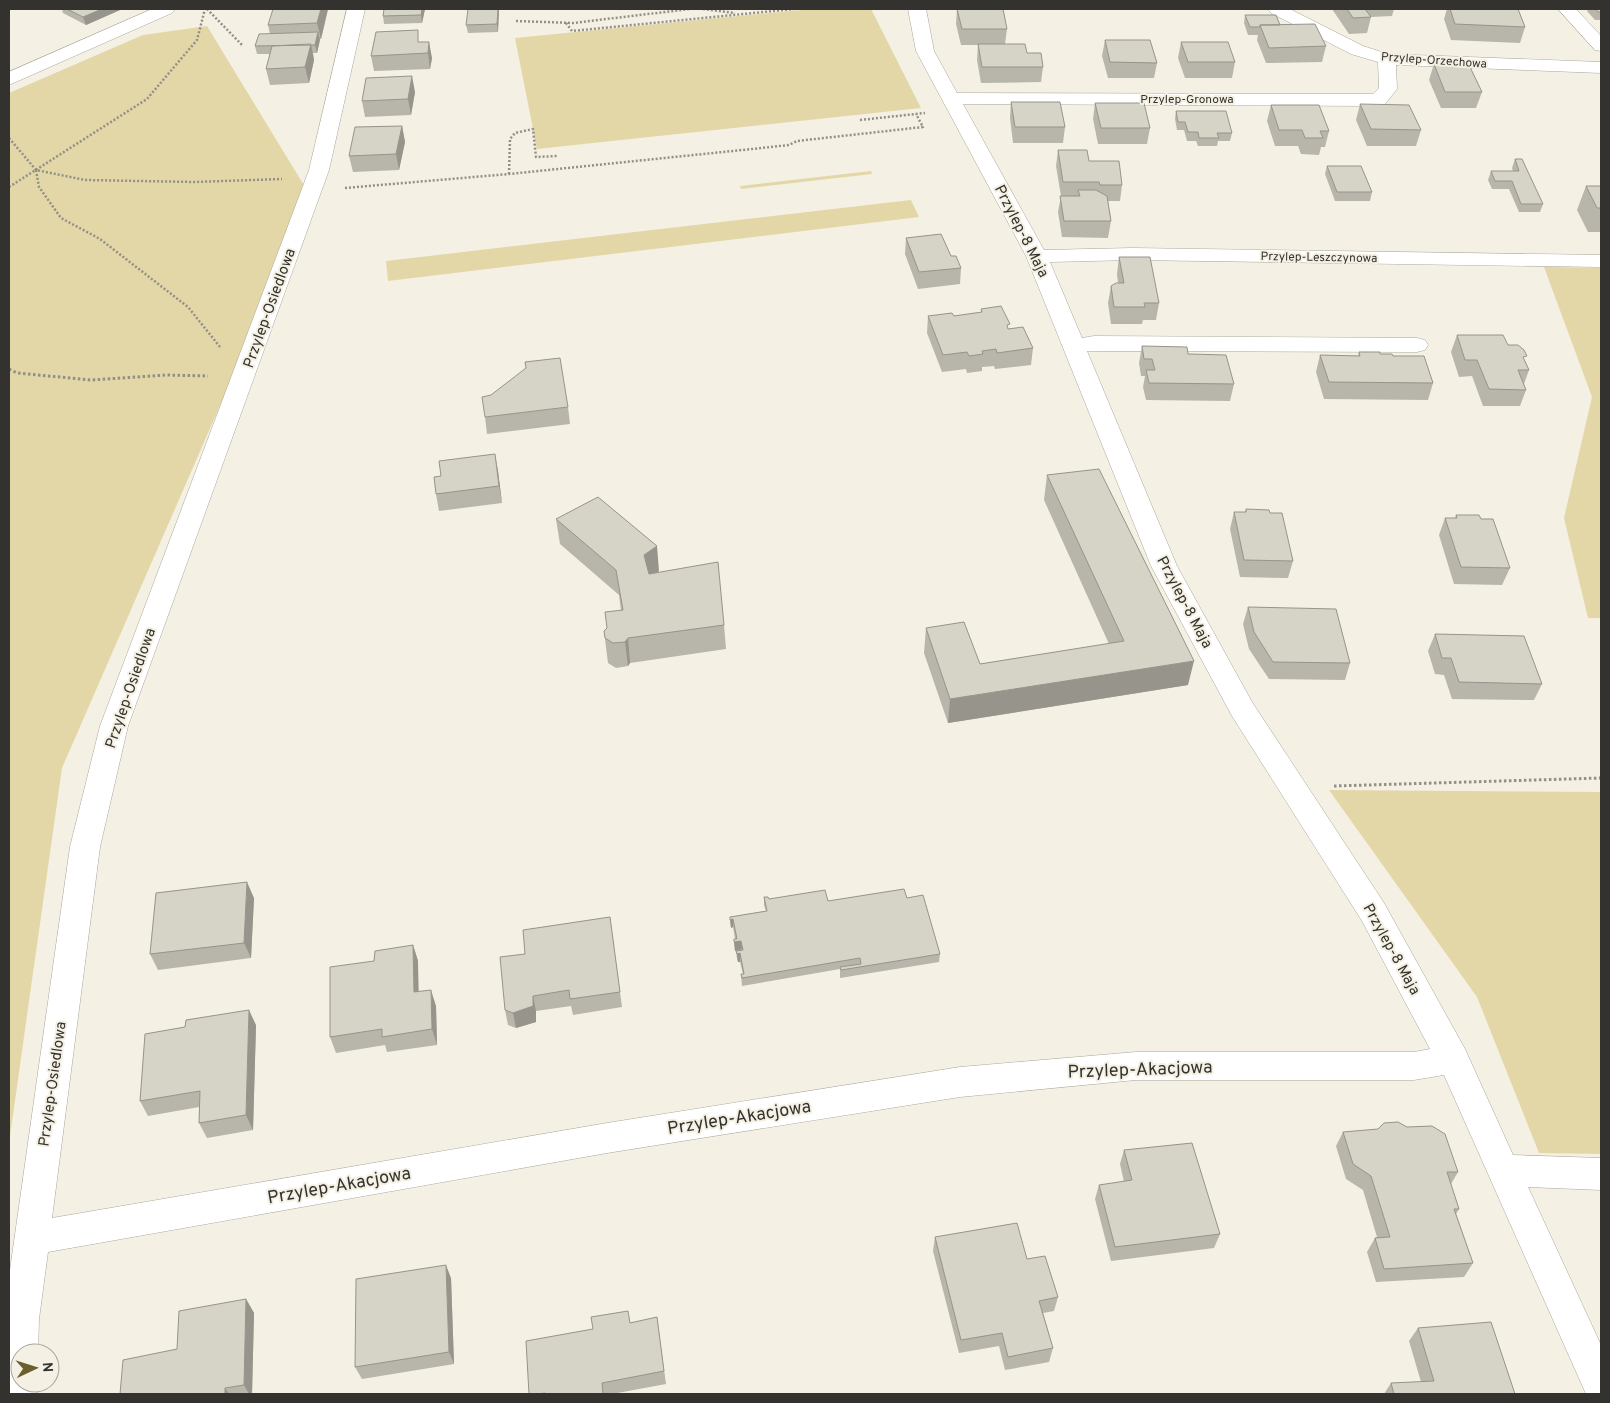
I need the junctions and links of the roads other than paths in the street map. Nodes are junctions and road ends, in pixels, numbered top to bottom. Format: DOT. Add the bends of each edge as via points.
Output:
graph roads {
  1 [pos="166,9"];
  2 [pos="356,9"];
  3 [pos="917,9"];
  4 [pos="1277,9"];
  5 [pos="1567,9"];
  6 [pos="1601,46"];
  7 [pos="1387,59"];
  8 [pos="1601,68"];
  9 [pos="9,80"];
  10 [pos="941,106"];
  11 [pos="1037,256"];
  12 [pos="1601,261"];
  13 [pos="1417,345"];
  14 [pos="1074,346"];
  15 [pos="1453,1060"];
  16 [pos="1503,1170"];
  17 [pos="1601,1174"];
  18 [pos="31,1238"];
  19 [pos="1601,1386"];
  20 [pos="18,1394"];
  1 -- 9 [label="street"];
  2 -- 18 [label="street, Przylep-Osiedlowa" via="314,185 114,726 85,847"];
  3 -- 10 [label="street, Przylep-8 Maja"];
  4 -- 7 [label="street, Przylep-Orzechowa" via="1357,50"];
  5 -- 6 [label="street"];
  7 -- 8 [label="street, Przylep-Orzechowa"];
  7 -- 10 [label="street, Przylep-Gronowa" via="1388,89 1378,100 966,98"];
  10 -- 11 [label="street, Przylep-8 Maja"];
  11 -- 12 [label="street, Przylep-Leszczynowa" via="1132,254"];
  11 -- 14 [label="street, Przylep-8 Maja"];
  13 -- 14 [label="street" via="1094,343"];
  14 -- 15 [label="street, Przylep-8 Maja" via="1164,566 1242,709 1373,912"];
  15 -- 16 [label="street, Przylep-8 Maja"];
  15 -- 18 [label="street, Przylep-Akacjowa" via="1414,1066 1136,1066 960,1082 598,1139"];
  16 -- 17 [label="street"];
  16 -- 19 [label="street, Przylep-8 Maja"];
  18 -- 20 [label="street, Przylep-Osiedlowa" via="20,1319"];
}
